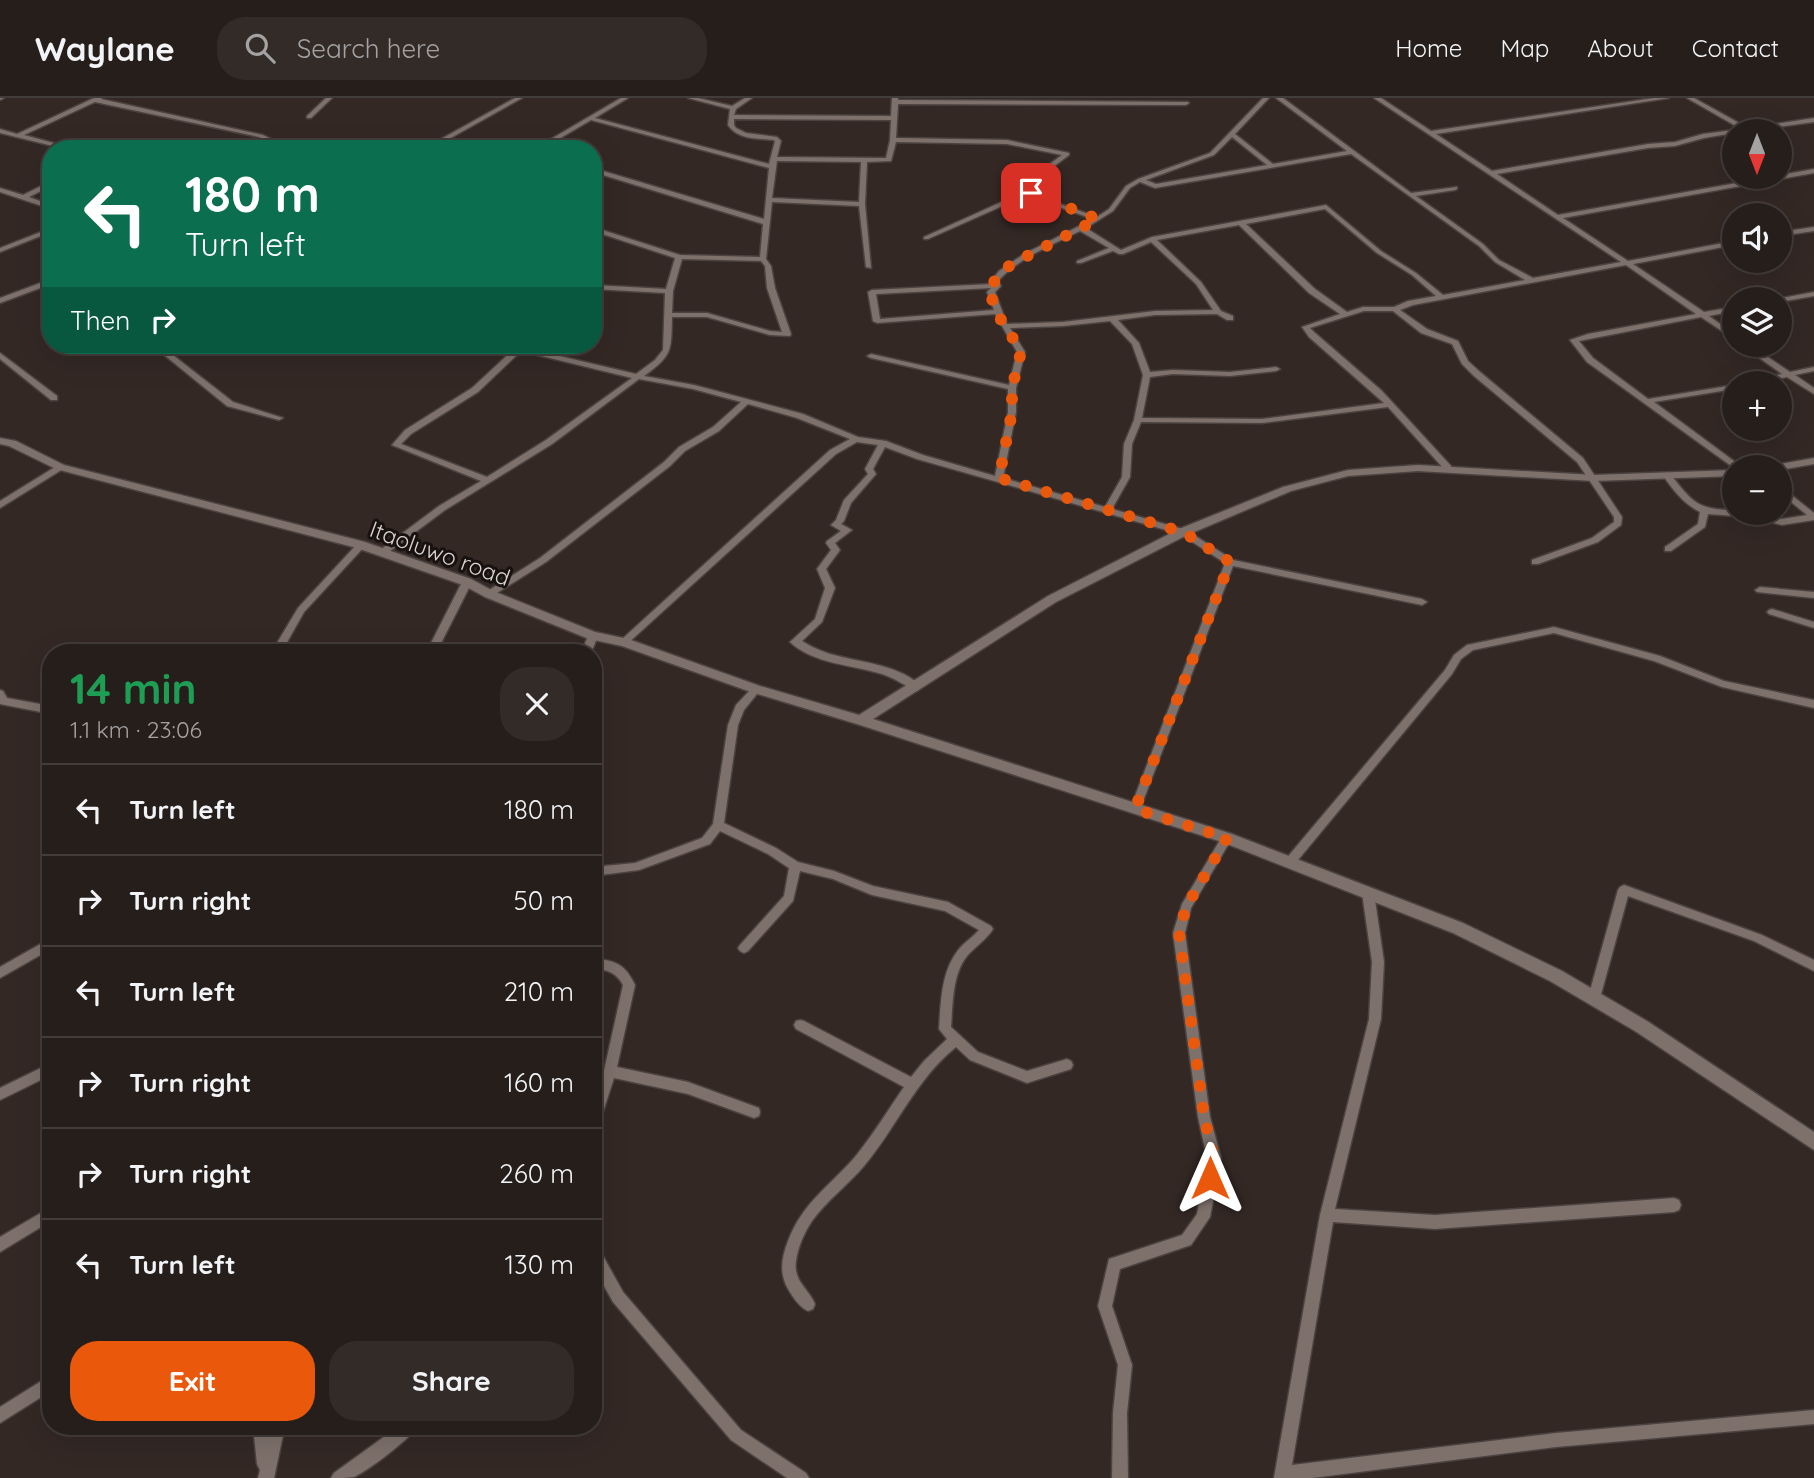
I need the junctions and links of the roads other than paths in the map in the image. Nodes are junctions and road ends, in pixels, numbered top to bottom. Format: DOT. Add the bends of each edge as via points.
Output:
graph roads {
  1 [pos="316,98"];
  2 [pos="327,98"];
  3 [pos="519,98"];
  4 [pos="625,98"];
  5 [pos="691,98"];
  6 [pos="749,98"];
  7 [pos="1266,98"];
  8 [pos="1279,98"];
  9 [pos="1377,98"];
  10 [pos="1667,98"];
  11 [pos="1690,98"];
  12 [pos="97,99"];
  13 [pos="895,100"];
  14 [pos="1186,103"];
  15 [pos="733,108"];
  16 [pos="309,117"];
  17 [pos="732,117"];
  18 [pos="590,118"];
  19 [pos="895,118"];
  20 [pos="1728,119"];
  21 [pos="1814,120"];
  22 [pos="1792,123"];
  23 [pos="0,131"];
  24 [pos="1431,133"];
  25 [pos="1722,133"];
  26 [pos="1233,134"];
  27 [pos="17,136"];
  28 [pos="269,140"];
  29 [pos="442,140"];
  30 [pos="552,140"];
  31 [pos="893,140"];
  32 [pos="42,142"];
  33 [pos="1353,152"];
  34 [pos="864,161"];
  35 [pos="773,163"];
  36 [pos="1271,165"];
  37 [pos="1814,171"];
  38 [pos="602,173"];
  39 [pos="1492,173"];
  40 [pos="1792,175"];
  41 [pos="1140,180"];
  42 [pos="1722,187"];
  43 [pos="42,188"];
  44 [pos="1455,188"];
  45 [pos="0,190"];
  46 [pos="1029,192"];
  47 [pos="1410,195"];
  48 [pos="23,198"];
  49 [pos="769,200"];
  50 [pos="42,204"];
  51 [pos="862,204"];
  52 [pos="1557,216"];
  53 [pos="1098,219"];
  54 [pos="765,222"];
  55 [pos="1240,222"];
  56 [pos="1082,229"];
  57 [pos="1814,229"];
  58 [pos="602,232"];
  59 [pos="1792,232"];
  60 [pos="42,234"];
  61 [pos="926,238"];
  62 [pos="1152,239"];
  63 [pos="1722,245"];
  64 [pos="1113,249"];
  65 [pos="0,250"];
  66 [pos="679,257"];
  67 [pos="763,259"];
  68 [pos="1079,262"];
  69 [pos="1629,264"];
  70 [pos="869,267"];
  71 [pos="1531,281"];
  72 [pos="42,285"];
  73 [pos="997,286"];
  74 [pos="602,287"];
  75 [pos="670,291"];
  76 [pos="1814,294"];
  77 [pos="1442,298"];
  78 [pos="1792,298"];
  79 [pos="0,301"];
  80 [pos="1395,309"];
  81 [pos="1722,311"];
  82 [pos="997,312"];
  83 [pos="1218,312"];
  84 [pos="1344,313"];
  85 [pos="667,315"];
  86 [pos="1703,315"];
  87 [pos="1112,318"];
  88 [pos="1230,318"];
  89 [pos="1005,326"];
  90 [pos="1722,328"];
  91 [pos="167,354"];
  92 [pos="514,354"];
  93 [pos="540,354"];
  94 [pos="0,355"];
  95 [pos="871,356"];
  96 [pos="1762,357"];
  97 [pos="1276,369"];
  98 [pos="1814,369"];
  99 [pos="1783,371"];
  100 [pos="1792,373"];
  101 [pos="1147,375"];
  102 [pos="638,377"];
  103 [pos="1792,377"];
  104 [pos="1012,388"];
  105 [pos="1722,389"];
  106 [pos="1814,392"];
  107 [pos="54,398"];
  108 [pos="1648,401"];
  109 [pos="745,403"];
  110 [pos="1389,405"];
  111 [pos="279,418"];
  112 [pos="1138,420"];
  113 [pos="829,427"];
  114 [pos="856,439"];
  115 [pos="0,441"];
  116 [pos="883,443"];
  117 [pos="833,452"];
  118 [pos="1722,455"];
  119 [pos="1814,461"];
  120 [pos="1792,465"];
  121 [pos="60,467"];
  122 [pos="1448,468"];
  123 [pos="1722,474"];
  124 [pos="1668,477"];
  125 [pos="999,478"];
  126 [pos="1594,478"];
  127 [pos="487,480"];
  128 [pos="1792,499"];
  129 [pos="0,505"];
  130 [pos="1107,510"];
  131 [pos="1704,511"];
  132 [pos="1722,512"];
  133 [pos="1814,517"];
  134 [pos="1792,520"];
  135 [pos="1183,532"];
  136 [pos="361,545"];
  137 [pos="1668,549"];
  138 [pos="383,552"];
  139 [pos="1230,562"];
  140 [pos="1535,562"];
  141 [pos="467,582"];
  142 [pos="1760,590"];
  143 [pos="489,594"];
  144 [pos="1814,595"];
  145 [pos="1422,602"];
  146 [pos="1772,612"];
  147 [pos="1814,625"];
  148 [pos="593,636"];
  149 [pos="624,642"];
  150 [pos="281,644"];
  151 [pos="436,644"];
  152 [pos="590,644"];
  153 [pos="917,687"];
  154 [pos="756,689"];
  155 [pos="0,694"];
  156 [pos="1814,704"];
  157 [pos="42,708"];
  158 [pos="861,720"];
  159 [pos="1135,809"];
  160 [pos="718,825"];
  161 [pos="1227,838"];
  162 [pos="1289,863"];
  163 [pos="795,866"];
  164 [pos="602,871"];
  165 [pos="1368,893"];
  166 [pos="744,947"];
  167 [pos="42,948"];
  168 [pos="602,964"];
  169 [pos="1814,965"];
  170 [pos="0,973"];
  171 [pos="1594,998"];
  172 [pos="800,1025"];
  173 [pos="956,1040"];
  174 [pos="1067,1065"];
  175 [pos="610,1071"];
  176 [pos="42,1073"];
  177 [pos="913,1085"];
  178 [pos="0,1094"];
  179 [pos="602,1096"];
  180 [pos="754,1112"];
  181 [pos="1814,1142"];
  182 [pos="1674,1205"];
  183 [pos="1328,1215"];
  184 [pos="42,1219"];
  185 [pos="0,1245"];
  186 [pos="602,1268"];
  187 [pos="808,1304"];
  188 [pos="42,1387"];
  189 [pos="0,1416"];
  190 [pos="1814,1417"];
  191 [pos="261,1435"];
  192 [pos="276,1435"];
  193 [pos="401,1435"];
  194 [pos="266,1474"];
  195 [pos="1283,1476"];
  196 [pos="339,1478"];
  197 [pos="801,1478"];
  198 [pos="1120,1478"];
  1 -- 2 [label="street"];
  2 -- 16 [label="street"];
  3 -- 29 [label="street"];
  4 -- 18 [label="street"];
  5 -- 15 [label="street"];
  6 -- 15 [label="street"];
  7 -- 26 [label="street"];
  8 -- 33 [label="street"];
  9 -- 24 [label="street"];
  10 -- 24 [label="street"];
  11 -- 20 [label="street"];
  12 -- 27 [label="street"];
  12 -- 28 [label="street"];
  13 -- 14 [label="street"];
  13 -- 19 [label="street"];
  15 -- 17 [label="street"];
  17 -- 19 [label="street"];
  17 -- 35 [label="street" via="730,123 737,131 777,139"];
  18 -- 30 [label="street"];
  18 -- 35 [label="street"];
  19 -- 31 [label="street"];
  21 -- 22 [label="street"];
  23 -- 27 [label="street"];
  24 -- 39 [label="street"];
  25 -- 39 [label="street"];
  26 -- 36 [label="street"];
  26 -- 41 [label="street" via="1212,154"];
  27 -- 32 [label="street"];
  31 -- 34 [label="street" via="889,160"];
  31 -- 46 [label="street" via="1007,142 1068,154 1034,178"];
  33 -- 36 [label="street"];
  33 -- 47 [label="street"];
  34 -- 35 [label="street"];
  34 -- 51 [label="street"];
  35 -- 49 [label="street"];
  36 -- 41 [label="street" via="1154,186"];
  37 -- 40 [label="street"];
  38 -- 54 [label="street"];
  39 -- 52 [label="street"];
  41 -- 53 [label="street"];
  42 -- 52 [label="street"];
  43 -- 48 [label="street"];
  44 -- 47 [label="street"];
  45 -- 48 [label="street"];
  46 -- 53 [label="street"];
  46 -- 61 [label="street"];
  47 -- 71 [label="street"];
  48 -- 50 [label="street"];
  49 -- 51 [label="street"];
  49 -- 54 [label="street"];
  51 -- 70 [label="street"];
  52 -- 69 [label="street"];
  53 -- 56 [label="street"];
  54 -- 67 [label="street"];
  55 -- 62 [label="street"];
  55 -- 77 [label="street" via="1326,207"];
  55 -- 84 [label="street" via="1312,291"];
  56 -- 64 [label="street"];
  56 -- 73 [label="street" via="1003,270 994,281"];
  57 -- 59 [label="street"];
  58 -- 66 [label="street"];
  60 -- 65 [label="street"];
  62 -- 64 [label="street" via="1121,253"];
  62 -- 83 [label="street" via="1199,283"];
  63 -- 69 [label="street"];
  64 -- 68 [label="street"];
  66 -- 67 [label="street"];
  66 -- 75 [label="street"];
  67 -- 85 [label="street" via="788,334 707,315"];
  69 -- 71 [label="street"];
  69 -- 86 [label="street"];
  71 -- 77 [label="street"];
  72 -- 79 [label="street"];
  73 -- 82 [label="street" via="991,292"];
  73 -- 82 [label="street" via="872,292 877,321"];
  74 -- 75 [label="street"];
  75 -- 85 [label="street"];
  76 -- 78 [label="street"];
  77 -- 80 [label="street"];
  80 -- 84 [label="street" via="1373,307"];
  80 -- 126 [label="street" via="1424,331 1455,343 1477,374 1580,460"];
  81 -- 86 [label="street"];
  82 -- 89 [label="street"];
  83 -- 87 [label="street"];
  83 -- 88 [label="street"];
  84 -- 110 [label="street" via="1306,327"];
  85 -- 102 [label="street" via="667,350"];
  86 -- 90 [label="street"];
  86 -- 108 [label="street" via="1574,340 1590,360"];
  87 -- 89 [label="street"];
  87 -- 101 [label="street" via="1135,344"];
  89 -- 104 [label="street" via="1021,352"];
  91 -- 111 [label="street" via="230,404"];
  92 -- 127 [label="street" via="475,390 396,444"];
  93 -- 102 [label="street"];
  94 -- 107 [label="street"];
  95 -- 104 [label="street"];
  96 -- 99 [label="street"];
  97 -- 101 [label="street"];
  98 -- 100 [label="street"];
  101 -- 112 [label="street"];
  102 -- 109 [label="street" via="694,387"];
  102 -- 127 [label="street" via="549,442"];
  103 -- 106 [label="street"];
  104 -- 125 [label="street"];
  105 -- 108 [label="street"];
  108 -- 118 [label="street"];
  109 -- 113 [label="street"];
  109 -- 143 [label="street" via="543,560"];
  110 -- 112 [label="street" via="1262,421"];
  110 -- 122 [label="street"];
  112 -- 130 [label="street" via="1128,444 1126,477"];
  113 -- 114 [label="street"];
  113 -- 117 [label="street"];
  114 -- 116 [label="street"];
  114 -- 117 [label="street"];
  115 -- 121 [label="street, Itaoluwo road"];
  116 -- 125 [label="street"];
  116 -- 153 [label="street" via="870,465 872,474 847,502 835,525 848,530 830,543 836,550 821,569 830,588 820,620 795,642 847,664 893,673"];
  117 -- 149 [label="street"];
  119 -- 120 [label="street"];
  121 -- 129 [label="street"];
  121 -- 136 [label="street, Itaoluwo road"];
  122 -- 126 [label="street"];
  122 -- 135 [label="street" via="1379,470 1329,478 1251,502"];
  123 -- 124 [label="street"];
  124 -- 126 [label="street"];
  124 -- 131 [label="street" via="1689,504"];
  125 -- 130 [label="street"];
  126 -- 140 [label="street" via="1618,523 1595,540"];
  127 -- 138 [label="street"];
  128 -- 133 [label="street"];
  130 -- 135 [label="street"];
  131 -- 132 [label="street"];
  131 -- 137 [label="street" via="1702,525"];
  133 -- 134 [label="street"];
  135 -- 139 [label="street"];
  135 -- 153 [label="street" via="1052,599"];
  136 -- 138 [label="street, Itaoluwo road"];
  136 -- 150 [label="street" via="301,610"];
  138 -- 141 [label="street, Itaoluwo road"];
  139 -- 145 [label="street"];
  139 -- 159 [label="street"];
  141 -- 143 [label="street, Itaoluwo road"];
  141 -- 151 [label="street"];
  142 -- 144 [label="street"];
  143 -- 148 [label="street, Itaoluwo road"];
  146 -- 147 [label="street"];
  148 -- 149 [label="street, Itaoluwo road"];
  148 -- 152 [label="street"];
  149 -- 154 [label="street, Itaoluwo road"];
  153 -- 158 [label="street"];
  154 -- 158 [label="street, Itaoluwo road"];
  154 -- 160 [label="street" via="733,725"];
  155 -- 157 [label="street" via="3,701"];
  156 -- 162 [label="street" via="1722,684 1657,658 1566,632 1547,629 1480,643 1457,657"];
  158 -- 159 [label="street, Itaoluwo road"];
  159 -- 161 [label="street, Itaoluwo road"];
  160 -- 163 [label="street"];
  160 -- 164 [label="street" via="706,841 685,850 635,867"];
  161 -- 162 [label="street, Itaoluwo road"];
  161 -- 198 [label="street" via="1186,907 1179,933 1204,1117 1214,1158 1203,1217 1186,1240 1114,1264 1105,1306 1125,1365"];
  162 -- 165 [label="street, Itaoluwo road"];
  163 -- 166 [label="street" via="789,898"];
  163 -- 173 [label="street" via="948,907 987,929 953,970 946,1029"];
  165 -- 171 [label="street, Itaoluwo road" via="1458,928"];
  165 -- 183 [label="street" via="1378,962 1375,1018"];
  167 -- 170 [label="street"];
  168 -- 175 [label="street" via="624,973 629,985"];
  169 -- 171 [label="street" via="1758,938 1624,890"];
  171 -- 181 [label="street, Itaoluwo road"];
  172 -- 177 [label="street"];
  173 -- 174 [label="street" via="974,1056 1027,1077"];
  173 -- 177 [label="street" via="939,1051"];
  175 -- 179 [label="street"];
  175 -- 180 [label="street" via="688,1088"];
  176 -- 178 [label="street"];
  177 -- 187 [label="street" via="891,1122 806,1219 794,1244 788,1265 791,1283"];
  182 -- 183 [label="street" via="1435,1222"];
  183 -- 195 [label="street"];
  184 -- 185 [label="street"];
  186 -- 197 [label="street" via="618,1297 736,1435"];
  188 -- 189 [label="street"];
  190 -- 195 [label="street" via="1556,1440"];
  191 -- 194 [label="street"];
  192 -- 194 [label="street"];
  193 -- 196 [label="street"];
}
